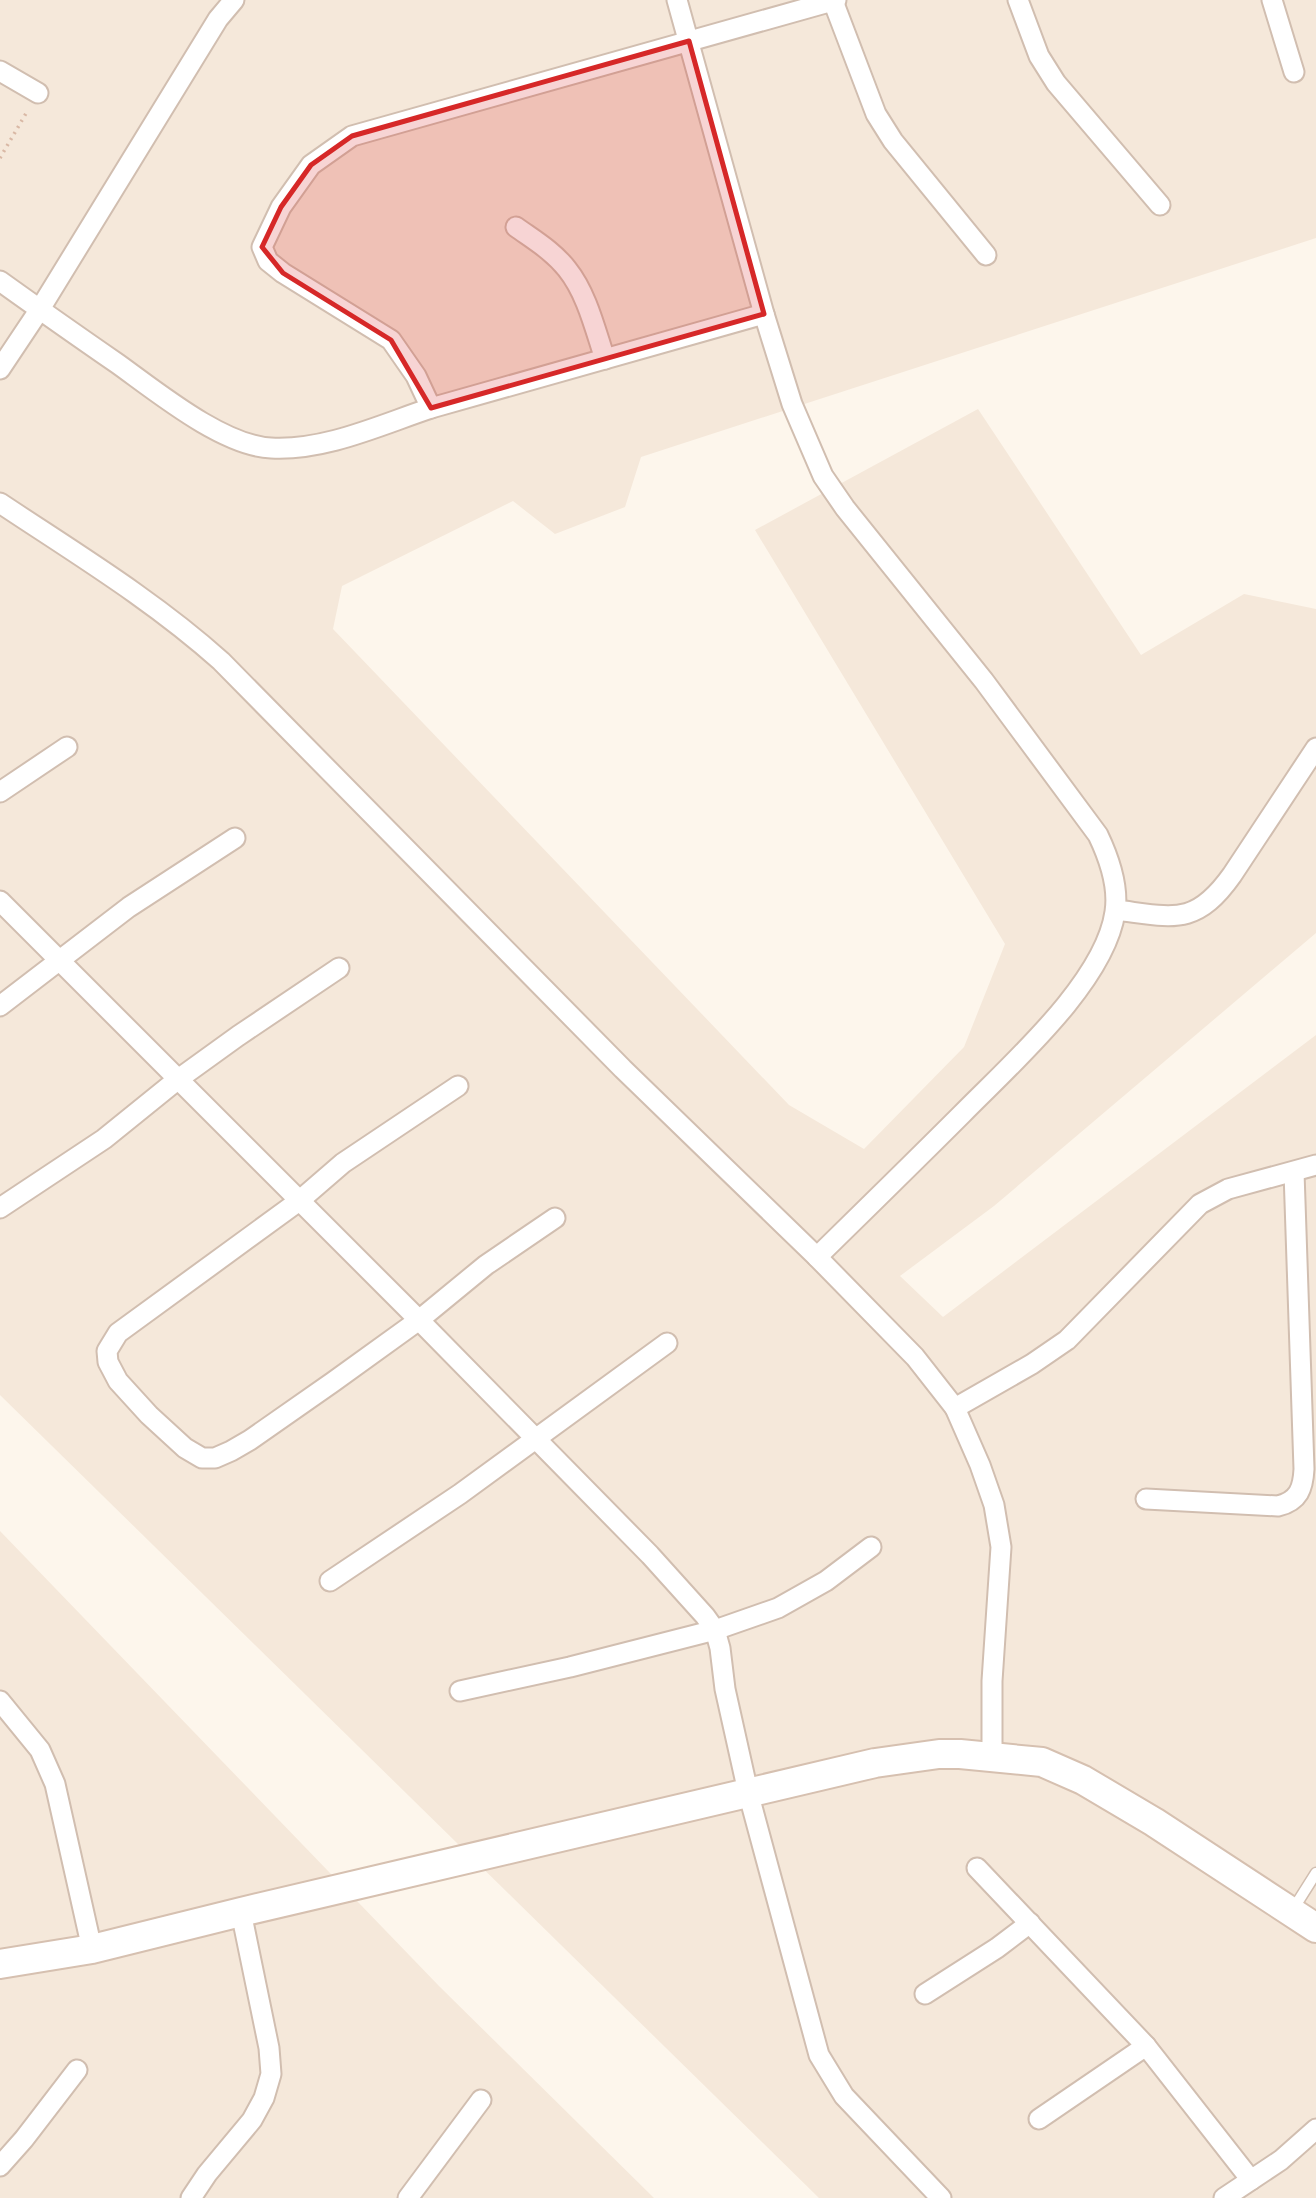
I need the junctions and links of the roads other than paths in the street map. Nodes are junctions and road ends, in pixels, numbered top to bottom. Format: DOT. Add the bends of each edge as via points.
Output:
graph roads {
  1 [pos="234,0"];
  2 [pos="677,0"];
  3 [pos="1018,0"];
  4 [pos="1272,0"];
  5 [pos="835,1"];
  6 [pos="689,41"];
  7 [pos="0,71"];
  8 [pos="1294,72"];
  9 [pos="38,93"];
  10 [pos="1160,205"];
  11 [pos="516,227"];
  12 [pos="986,255"];
  13 [pos="0,281"];
  14 [pos="40,309"];
  15 [pos="765,314"];
  16 [pos="605,359"];
  17 [pos="0,369"];
  18 [pos="431,408"];
  19 [pos="0,503"];
  20 [pos="67,747"];
  21 [pos="1316,748"];
  22 [pos="0,792"];
  23 [pos="235,838"];
  24 [pos="0,901"];
  25 [pos="1116,910"];
  26 [pos="61,960"];
  27 [pos="339,968"];
  28 [pos="0,1006"];
  29 [pos="177,1080"];
  30 [pos="457,1086"];
  31 [pos="1316,1165"];
  32 [pos="1294,1172"];
  33 [pos="299,1201"];
  34 [pos="0,1208"];
  35 [pos="555,1218"];
  36 [pos="817,1257"];
  37 [pos="419,1320"];
  38 [pos="667,1343"];
  39 [pos="955,1408"];
  40 [pos="534,1438"];
  41 [pos="1146,1499"];
  42 [pos="871,1547"];
  43 [pos="330,1581"];
  44 [pos="715,1630"];
  45 [pos="460,1691"];
  46 [pos="0,1701"];
  47 [pos="992,1756"];
  48 [pos="748,1792"];
  49 [pos="977,1868"];
  50 [pos="1316,1873"];
  51 [pos="241,1912"];
  52 [pos="1292,1912"];
  53 [pos="1030,1923"];
  54 [pos="1316,1928"];
  55 [pos="92,1949"];
  56 [pos="0,1965"];
  57 [pos="925,1994"];
  58 [pos="1146,2046"];
  59 [pos="77,2070"];
  60 [pos="481,2100"];
  61 [pos="1039,2119"];
  62 [pos="1316,2129"];
  63 [pos="0,2166"];
  64 [pos="1251,2180"];
  65 [pos="191,2198"];
  66 [pos="408,2198"];
  67 [pos="941,2198"];
  68 [pos="1224,2198"];
  1 -- 14 [label="street"];
  2 -- 6 [label="street"];
  3 -- 10 [label="street" via="1039,56 1056,83"];
  4 -- 8 [label="street"];
  5 -- 6 [label="street"];
  5 -- 12 [label="street" via="876,114 892,141"];
  6 -- 15 [label="street"];
  6 -- 18 [label="street" via="352,136 311,166 281,207 263,240 268,261 391,340"];
  7 -- 9 [label="street"];
  11 -- 16 [label="street" via="545,247 571,274"];
  13 -- 14 [label="street"];
  14 -- 17 [label="street"];
  14 -- 18 [label="street" via="197,418 254,446 296,448"];
  15 -- 16 [label="street"];
  15 -- 25 [label="street" via="792,404 823,476 1098,835 1110,862"];
  16 -- 18 [label="street"];
  19 -- 36 [label="street" via="153,605 221,661 623,1069"];
  20 -- 22 [label="street"];
  21 -- 25 [label="street" via="1232,875 1207,903 1174,917"];
  23 -- 26 [label="street" via="129,907"];
  24 -- 26 [label="street"];
  25 -- 36 [label="street" via="1096,963 1069,1002"];
  26 -- 28 [label="street"];
  26 -- 29 [label="street"];
  27 -- 29 [label="street"];
  29 -- 33 [label="street"];
  29 -- 34 [label="street" via="104,1139"];
  30 -- 33 [label="street" via="343,1163"];
  31 -- 32 [label="street"];
  32 -- 39 [label="street" via="1228,1189 1200,1204 1067,1340"];
  32 -- 41 [label="street" via="1301,1490 1279,1506"];
  33 -- 37 [label="street"];
  33 -- 37 [label="street" via="130,1322 110,1342 108,1362 118,1381 149,1416 192,1453 215,1458 250,1440"];
  35 -- 37 [label="street" via="486,1265"];
  36 -- 39 [label="street" via="915,1357"];
  37 -- 40 [label="street"];
  38 -- 40 [label="street"];
  39 -- 47 [label="street" via="994,1505 1001,1547"];
  40 -- 43 [label="street"];
  40 -- 44 [label="street" via="650,1555"];
  42 -- 44 [label="street" via="826,1581 778,1608"];
  44 -- 45 [label="street"];
  44 -- 48 [label="street"];
  46 -- 55 [label="street" via="40,1750 55,1784"];
  47 -- 48 [label="street" via="939,1754 875,1763"];
  47 -- 52 [label="street" via="1042,1762 1083,1780"];
  48 -- 51 [label="street"];
  48 -- 67 [label="street" via="819,2055 844,2096"];
  49 -- 53 [label="street"];
  50 -- 52 [label="lane"];
  51 -- 55 [label="street"];
  51 -- 65 [label="street" via="271,2074 252,2120"];
  52 -- 54 [label="street"];
  53 -- 57 [label="street"];
  53 -- 58 [label="street"];
  55 -- 56 [label="street"];
  58 -- 61 [label="street"];
  58 -- 64 [label="street"];
  59 -- 63 [label="street"];
  60 -- 66 [label="street"];
  62 -- 64 [label="street"];
  64 -- 68 [label="street"];
}
